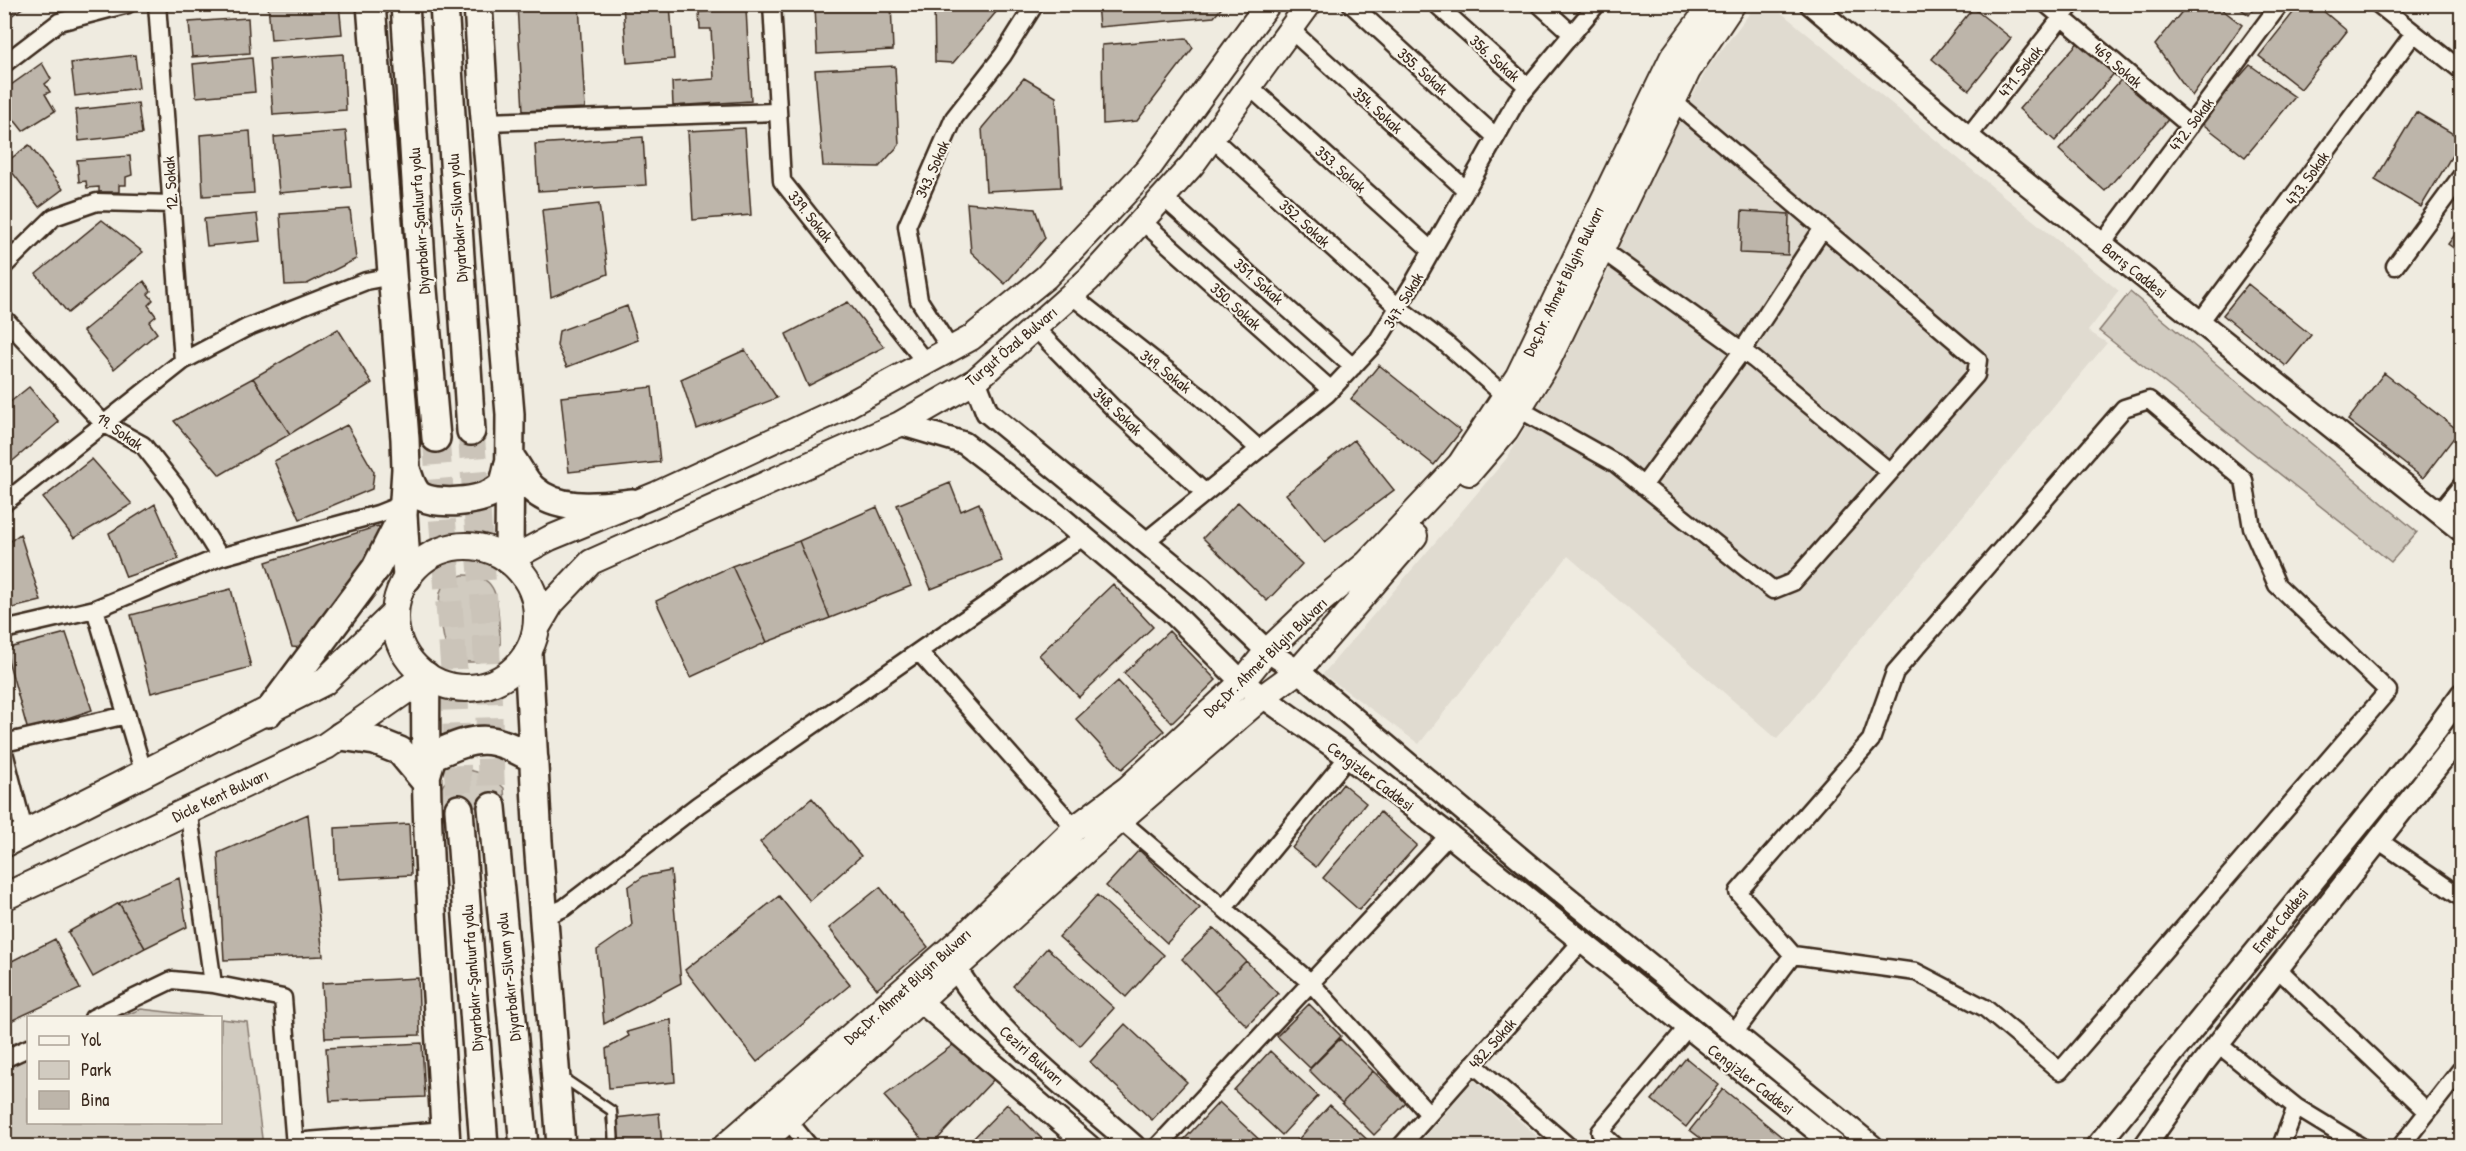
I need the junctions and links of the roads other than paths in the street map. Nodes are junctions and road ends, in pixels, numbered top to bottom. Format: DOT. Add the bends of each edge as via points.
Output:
graph roads {
  1 [pos="128,4"];
  2 [pos="157,4"];
  3 [pos="371,4"];
  4 [pos="405,4"];
  5 [pos="444,4"];
  6 [pos="478,4"];
  7 [pos="772,4"];
  8 [pos="1035,4"];
  9 [pos="1268,4"];
  10 [pos="1309,4"];
  11 [pos="1351,4"];
  12 [pos="1436,4"];
  13 [pos="1539,4"];
  14 [pos="1712,4"];
  15 [pos="1733,4"];
  16 [pos="1811,4"];
  17 [pos="2046,4"];
  18 [pos="2280,4"];
  19 [pos="2378,4"];
  20 [pos="1596,5"];
  21 [pos="2067,11"];
  22 [pos="1291,30"];
  23 [pos="2414,33"];
  24 [pos="1572,34"];
  25 [pos="4,64"];
  26 [pos="2462,71"];
  27 [pos="1250,87"];
  28 [pos="1528,87"];
  29 [pos="1673,101"];
  30 [pos="776,112"];
  31 [pos="485,122"];
  32 [pos="2190,126"];
  33 [pos="1496,137"];
  34 [pos="1968,137"];
  35 [pos="1212,138"];
  36 [pos="2462,175"];
  37 [pos="1466,190"];
  38 [pos="1163,197"];
  39 [pos="172,204"];
  40 [pos="1142,221"];
  41 [pos="1823,228"];
  42 [pos="2102,244"];
  43 [pos="1602,250"];
  44 [pos="1432,251"];
  45 [pos="4,266"];
  46 [pos="2395,266"];
  47 [pos="392,276"];
  48 [pos="1071,295"];
  49 [pos="1398,308"];
  50 [pos="4,318"];
  51 [pos="2200,322"];
  52 [pos="1034,327"];
  53 [pos="951,350"];
  54 [pos="1742,351"];
  55 [pos="183,361"];
  56 [pos="926,363"];
  57 [pos="1353,367"];
  58 [pos="975,381"];
  59 [pos="1331,390"];
  60 [pos="1512,402"];
  61 [pos="103,423"];
  62 [pos="900,424"];
  63 [pos="471,431"];
  64 [pos="436,438"];
  65 [pos="1259,449"];
  66 [pos="511,458"];
  67 [pos="406,470"];
  68 [pos="1890,472"];
  69 [pos="2462,485"];
  70 [pos="1643,486"];
  71 [pos="1205,493"];
  72 [pos="4,503"];
  73 [pos="633,503"];
  74 [pos="403,510"];
  75 [pos="2439,513"];
  76 [pos="2462,531"];
  77 [pos="1083,537"];
  78 [pos="1146,541"];
  79 [pos="220,557"];
  80 [pos="509,560"];
  81 [pos="407,578"];
  82 [pos="95,609"];
  83 [pos="395,613"];
  84 [pos="4,630"];
  85 [pos="532,642"];
  86 [pos="1267,651"];
  87 [pos="920,653"];
  88 [pos="1298,671"];
  89 [pos="426,676"];
  90 [pos="1242,682"];
  91 [pos="2462,694"];
  92 [pos="1261,698"];
  93 [pos="268,713"];
  94 [pos="127,715"];
  95 [pos="2462,734"];
  96 [pos="341,736"];
  97 [pos="4,743"];
  98 [pos="4,752"];
  99 [pos="1348,757"];
  100 [pos="534,759"];
  101 [pos="144,774"];
  102 [pos="425,781"];
  103 [pos="492,807"];
  104 [pos="188,809"];
  105 [pos="459,809"];
  106 [pos="1120,820"];
  107 [pos="1076,828"];
  108 [pos="1449,835"];
  109 [pos="15,839"];
  110 [pos="2378,840"];
  111 [pos="4,897"];
  112 [pos="2462,898"];
  113 [pos="1224,908"];
  114 [pos="544,917"];
  115 [pos="1583,940"];
  116 [pos="1793,955"];
  117 [pos="951,960"];
  118 [pos="2277,969"];
  119 [pos="1310,982"];
  120 [pos="213,984"];
  121 [pos="915,992"];
  122 [pos="95,1016"];
  123 [pos="1687,1028"];
  124 [pos="1734,1033"];
  125 [pos="2218,1044"];
  126 [pos="27,1048"];
  127 [pos="4,1059"];
  128 [pos="1473,1064"];
  129 [pos="2462,1068"];
  130 [pos="556,1073"];
  131 [pos="2455,1089"];
  132 [pos="2296,1107"];
  133 [pos="2428,1112"];
  134 [pos="1429,1114"];
  135 [pos="787,1119"];
  136 [pos="446,1138"];
  137 [pos="295,1144"];
  138 [pos="1085,1145"];
  139 [pos="484,1146"];
  140 [pos="524,1146"];
  141 [pos="561,1146"];
  142 [pos="614,1146"];
  143 [pos="725,1146"];
  144 [pos="759,1146"];
  145 [pos="809,1146"];
  146 [pos="1134,1146"];
  147 [pos="1158,1146"];
  148 [pos="1401,1146"];
  149 [pos="1568,1146"];
  150 [pos="1615,1146"];
  151 [pos="1836,1146"];
  152 [pos="1872,1146"];
  153 [pos="2097,1146"];
  154 [pos="2145,1146"];
  155 [pos="2281,1146"];
  156 [pos="2360,1146"];
  157 [pos="2401,1146"];
  1 -- 25 [label="street" via="59,22"];
  2 -- 39 [label="street, 12. Sokak"];
  3 -- 47 [label="highway"];
  4 -- 64 [label="highway, Diyarbakır-Şanlıurfa yolu"];
  5 -- 63 [label="highway, Diyarbakır-Silvan yolu"];
  6 -- 31 [label="highway"];
  7 -- 30 [label="street, 339. Sokak"];
  8 -- 53 [label="street, 343. Sokak" via="1003,55 954,118 907,226 920,300"];
  9 -- 53 [label="main road, Turgut Özal Bulvarı" via="1148,169 1046,277"];
  10 -- 22 [label="main road, Turgut Özal Bulvarı"];
  11 -- 33 [label="street, 355. Sokak"];
  12 -- 28 [label="street, 356. Sokak"];
  13 -- 24 [label="street"];
  14 -- 60 [label="main road, Doç.Dr. Ahmet Bilgin Bulvarı" via="1672,58 1518,376"];
  15 -- 29 [label="main road, Doç.Dr. Ahmet Bilgin Bulvarı" via="1688,71"];
  16 -- 34 [label="street, Barış Caddesi"];
  17 -- 21 [label="street, 469. Sokak"];
  18 -- 32 [label="street, 472. Sokak"];
  19 -- 23 [label="street"];
  20 -- 24 [label="street, 347. Sokak"];
  21 -- 32 [label="street, 469. Sokak"];
  21 -- 34 [label="street, 471. Sokak"];
  22 -- 27 [label="main road, Turgut Özal Bulvarı"];
  22 -- 37 [label="street, 354. Sokak"];
  23 -- 26 [label="street"];
  23 -- 51 [label="street, 473. Sokak"];
  24 -- 28 [label="street, 347. Sokak"];
  27 -- 35 [label="main road, Turgut Özal Bulvarı"];
  27 -- 44 [label="street, 353. Sokak"];
  28 -- 33 [label="street, 347. Sokak"];
  29 -- 41 [label="street"];
  29 -- 43 [label="main road, Doç.Dr. Ahmet Bilgin Bulvarı"];
  30 -- 31 [label="street"];
  30 -- 56 [label="street, 339. Sokak" via="782,181"];
  31 -- 66 [label="highway"];
  32 -- 42 [label="street, 472. Sokak"];
  33 -- 37 [label="street, 347. Sokak"];
  34 -- 42 [label="street, Barış Caddesi"];
  35 -- 38 [label="main road, Turgut Özal Bulvarı"];
  35 -- 49 [label="street, 352. Sokak"];
  36 -- 46 [label="street"];
  37 -- 44 [label="street, 347. Sokak"];
  38 -- 40 [label="main road, Turgut Özal Bulvarı"];
  38 -- 57 [label="street, 351. Sokak"];
  39 -- 45 [label="street" via="97,202 54,218"];
  39 -- 55 [label="street, 12. Sokak"];
  40 -- 48 [label="main road, Turgut Özal Bulvarı"];
  40 -- 59 [label="street, 350. Sokak"];
  41 -- 54 [label="street"];
  41 -- 68 [label="street" via="1978,360 1976,375"];
  42 -- 51 [label="street, Barış Caddesi"];
  43 -- 54 [label="street"];
  43 -- 60 [label="main road, Doç.Dr. Ahmet Bilgin Bulvarı" via="1547,363"];
  44 -- 49 [label="street, 347. Sokak"];
  47 -- 55 [label="street" via="366,281 246,328"];
  47 -- 67 [label="highway"];
  48 -- 52 [label="main road, Turgut Özal Bulvarı"];
  48 -- 65 [label="street, 349. Sokak" via="1202,398"];
  49 -- 57 [label="street, 347. Sokak" via="1378,340"];
  49 -- 60 [label="street, 352. Sokak"];
  50 -- 61 [label="street, 19. Sokak"];
  51 -- 75 [label="street, Barış Caddesi"];
  52 -- 58 [label="main road, Turgut Özal Bulvarı"];
  52 -- 71 [label="street, 348. Sokak" via="1113,408"];
  53 -- 56 [label="main road, Turgut Özal Bulvarı"];
  54 -- 68 [label="street"];
  54 -- 70 [label="street"];
  55 -- 61 [label="street"];
  56 -- 73 [label="main road, Turgut Özal Bulvarı" via="837,411"];
  57 -- 59 [label="street, 347. Sokak"];
  58 -- 62 [label="main road, Turgut Özal Bulvarı"];
  58 -- 78 [label="street, Cengizler Caddesi" via="987,412"];
  59 -- 65 [label="street, 347. Sokak"];
  60 -- 70 [label="street, 352. Sokak" via="1615,463"];
  60 -- 86 [label="main road, Doç.Dr. Ahmet Bilgin Bulvarı" via="1367,563"];
  60 -- 88 [label="main road, Doç.Dr. Ahmet Bilgin Bulvarı" via="1499,439"];
  61 -- 72 [label="street"];
  61 -- 79 [label="street, 19. Sokak" via="143,445 179,491"];
  62 -- 77 [label="street, Cengizler Caddesi" via="964,443"];
  62 -- 85 [label="main road, Turgut Özal Bulvarı" via="591,562 552,603"];
  65 -- 71 [label="street, 347. Sokak"];
  66 -- 67 [label="highway" via="502,485 485,496 454,502 422,497 413,488"];
  66 -- 73 [label="highway" via="534,489 556,501 586,507"];
  66 -- 80 [label="highway"];
  67 -- 74 [label="highway"];
  68 -- 70 [label="street, 352. Sokak" via="1793,582 1773,590"];
  69 -- 75 [label="street"];
  71 -- 78 [label="street, 347. Sokak"];
  73 -- 80 [label="main road, Turgut Özal Bulvarı"];
  74 -- 79 [label="street"];
  74 -- 81 [label="highway"];
  74 -- 93 [label="highway" via="376,568"];
  75 -- 76 [label="street, Barış Caddesi"];
  77 -- 87 [label="street"];
  77 -- 90 [label="street, Cengizler Caddesi" via="1172,610"];
  78 -- 86 [label="street, Cengizler Caddesi"];
  79 -- 82 [label="street"];
  80 -- 81 [label="main road" via="494,551 462,546 430,555"];
  80 -- 85 [label="main road" via="532,589 537,607"];
  81 -- 83 [label="main road"];
  82 -- 84 [label="street"];
  82 -- 94 [label="street"];
  83 -- 89 [label="main road" via="398,637"];
  83 -- 93 [label="main road" via="324,682"];
  85 -- 89 [label="main road" via="516,668 482,687 443,685"];
  85 -- 100 [label="highway"];
  86 -- 88 [label="street, Cengizler Caddesi"];
  86 -- 90 [label="main road, Doç.Dr. Ahmet Bilgin Bulvarı"];
  87 -- 107 [label="street"];
  87 -- 114 [label="street" via="698,805 564,908"];
  88 -- 92 [label="main road, Doç.Dr. Ahmet Bilgin Bulvarı"];
  88 -- 124 [label="street, Cengizler Caddesi"];
  89 -- 96 [label="main road, Dicle Kent Bulvarı"];
  89 -- 102 [label="highway"];
  90 -- 92 [label="street, Cengizler Caddesi"];
  90 -- 107 [label="main road, Doç.Dr. Ahmet Bilgin Bulvarı" via="1128,788"];
  91 -- 153 [label="street, Emek Caddesi"];
  92 -- 99 [label="street, Cengizler Caddesi"];
  92 -- 106 [label="main road, Doç.Dr. Ahmet Bilgin Bulvarı"];
  93 -- 101 [label="main road"];
  94 -- 97 [label="street"];
  94 -- 101 [label="street"];
  95 -- 110 [label="street, Emek Caddesi"];
  96 -- 102 [label="highway" via="375,741 400,751"];
  96 -- 104 [label="main road, Dicle Kent Bulvarı"];
  98 -- 109 [label="street"];
  99 -- 108 [label="street, Cengizler Caddesi"];
  99 -- 113 [label="street"];
  100 -- 102 [label="highway" via="498,742 479,738 432,756"];
  100 -- 114 [label="highway"];
  101 -- 109 [label="main road"];
  102 -- 136 [label="highway"];
  103 -- 140 [label="highway, Diyarbakır-Silvan yolu"];
  104 -- 111 [label="main road, Dicle Kent Bulvarı"];
  104 -- 120 [label="street"];
  105 -- 139 [label="highway, Diyarbakır-Şanlıurfa yolu"];
  106 -- 113 [label="street"];
  106 -- 117 [label="main road, Doç.Dr. Ahmet Bilgin Bulvarı"];
  107 -- 117 [label="main road, Doç.Dr. Ahmet Bilgin Bulvarı"];
  108 -- 115 [label="street, Cengizler Caddesi"];
  108 -- 119 [label="street"];
  110 -- 112 [label="street"];
  110 -- 118 [label="street, Emek Caddesi"];
  113 -- 119 [label="street"];
  114 -- 130 [label="highway"];
  115 -- 123 [label="street, Cengizler Caddesi"];
  115 -- 128 [label="street, 482. Sokak"];
  116 -- 116 [label="street" via="1738,892 1871,740 1895,672 2124,408 2149,400 2244,480 2252,528 2277,585 2388,691 2060,1071 1985,1008 1916,972"];
  116 -- 124 [label="street"];
  117 -- 121 [label="main road, Doç.Dr. Ahmet Bilgin Bulvarı"];
  117 -- 146 [label="street, Ceziri Bulvarı" via="995,1022"];
  118 -- 125 [label="street, Emek Caddesi"];
  118 -- 133 [label="street"];
  119 -- 134 [label="street"];
  119 -- 147 [label="street"];
  120 -- 122 [label="street" via="172,980"];
  120 -- 137 [label="street" via="283,998"];
  121 -- 135 [label="main road, Doç.Dr. Ahmet Bilgin Bulvarı"];
  121 -- 138 [label="street, Ceziri Bulvarı"];
  121 -- 143 [label="main road, Doç.Dr. Ahmet Bilgin Bulvarı"];
  123 -- 150 [label="street" via="1600,1132"];
  123 -- 151 [label="street, Cengizler Caddesi"];
  124 -- 152 [label="street, Cengizler Caddesi"];
  125 -- 132 [label="street"];
  125 -- 154 [label="street, Emek Caddesi"];
  126 -- 127 [label="street"];
  128 -- 134 [label="street, 482. Sokak"];
  128 -- 149 [label="street"];
  129 -- 131 [label="street"];
  130 -- 141 [label="highway"];
  130 -- 142 [label="lane" via="612,1111"];
  131 -- 133 [label="street"];
  132 -- 155 [label="street"];
  132 -- 156 [label="street"];
  133 -- 157 [label="street"];
  134 -- 148 [label="street, 482. Sokak"];
  135 -- 144 [label="main road, Doç.Dr. Ahmet Bilgin Bulvarı"];
  135 -- 145 [label="street"];
  136 -- 137 [label="street"];
}
